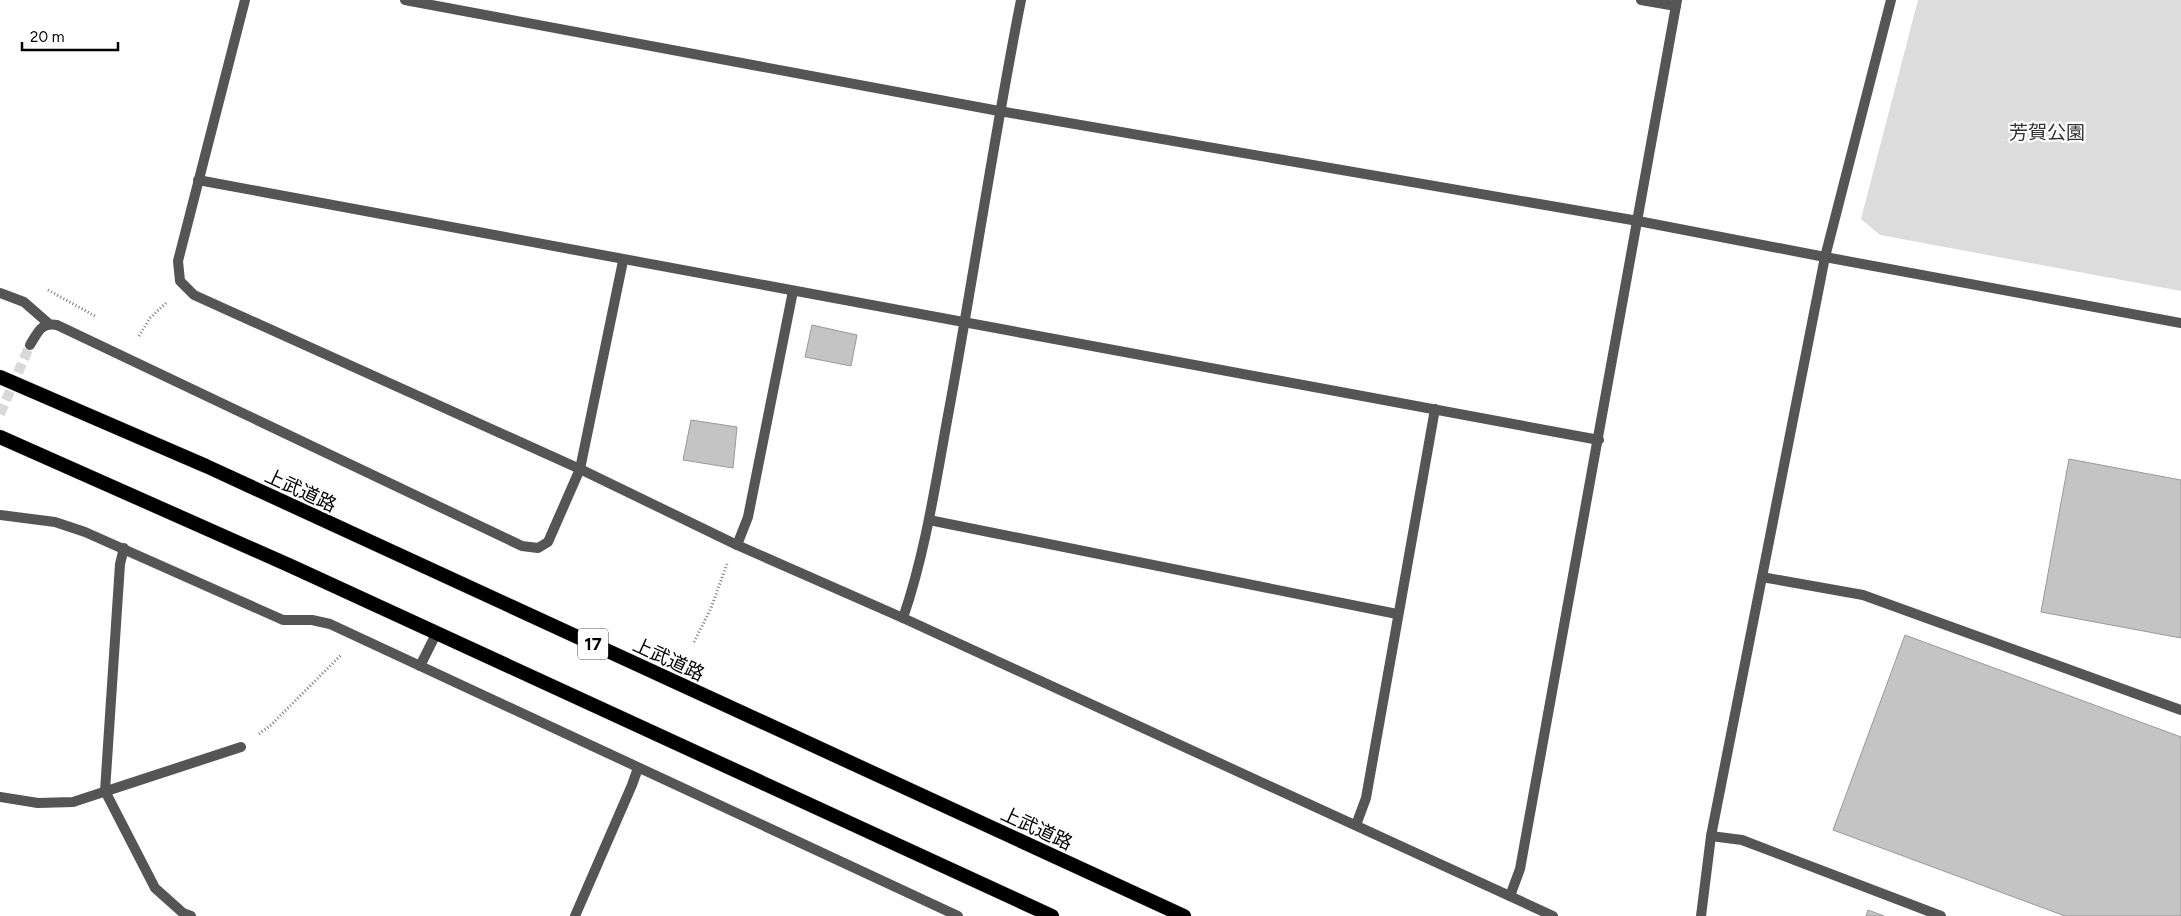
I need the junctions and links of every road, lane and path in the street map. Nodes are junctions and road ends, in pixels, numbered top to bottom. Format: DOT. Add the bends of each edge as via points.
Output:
graph roads {
  1 [pos="245,0"];
  2 [pos="404,0"];
  3 [pos="1021,0"];
  4 [pos="1641,0"];
  5 [pos="1891,0"];
  6 [pos="1676,3"];
  7 [pos="999,111"];
  8 [pos="198,180"];
  9 [pos="1638,221"];
  10 [pos="1825,257"];
  11 [pos="623,261"];
  12 [pos="794,291"];
  13 [pos="0,293"];
  14 [pos="166,302"];
  15 [pos="965,322"];
  16 [pos="48,323"];
  17 [pos="2181,323"];
  18 [pos="139,336"];
  19 [pos="30,345"];
  20 [pos="0,377"];
  21 [pos="1435,409"];
  22 [pos="0,437"];
  23 [pos="1599,440"];
  24 [pos="580,469"];
  25 [pos="0,515"];
  26 [pos="928,520"];
  27 [pos="737,545"];
  28 [pos="124,548"];
  29 [pos="728,559"];
  30 [pos="1762,577"];
  31 [pos="1398,614"];
  32 [pos="903,618"];
  33 [pos="436,634"];
  34 [pos="358,637"];
  35 [pos="694,642"];
  36 [pos="420,666"];
  37 [pos="2181,710"];
  38 [pos="241,747"];
  39 [pos="638,768"];
  40 [pos="105,791"];
  41 [pos="0,797"];
  42 [pos="1356,825"];
  43 [pos="1711,836"];
  44 [pos="1510,896"];
  45 [pos="191,916"];
  46 [pos="575,916"];
  47 [pos="958,916"];
  48 [pos="1052,916"];
  49 [pos="1184,916"];
  50 [pos="1553,916"];
  51 [pos="1701,916"];
  52 [pos="1941,916"];
  1 -- 8 [label="street"];
  2 -- 7 [label="street"];
  3 -- 7 [label="street"];
  4 -- 6 [label="street"];
  5 -- 10 [label="street"];
  6 -- 9 [label="street"];
  7 -- 9 [label="street"];
  7 -- 15 [label="street"];
  8 -- 11 [label="street"];
  8 -- 24 [label="street" via="178,261 180,281 194,295"];
  9 -- 10 [label="street"];
  9 -- 23 [label="street"];
  10 -- 17 [label="street"];
  10 -- 30 [label="street"];
  11 -- 12 [label="street"];
  11 -- 24 [label="street"];
  12 -- 15 [label="street"];
  12 -- 27 [label="street" via="748,517"];
  13 -- 16 [label="street" via="24,302"];
  14 -- 18 [label="path" via="150,318"];
  15 -- 21 [label="street"];
  15 -- 26 [label="street"];
  16 -- 19 [label="street" via="41,326"];
  16 -- 24 [label="street" via="57,324 522,546 538,548 548,542"];
  20 -- 49 [label="highway, 上武道路 / 17" via="215,471"];
  21 -- 23 [label="street"];
  21 -- 31 [label="street"];
  22 -- 33 [label="highway"];
  23 -- 44 [label="street" via="1520,869"];
  24 -- 27 [label="street"];
  25 -- 28 [label="street" via="55,522"];
  26 -- 31 [label="street"];
  26 -- 32 [label="street" via="914,585"];
  27 -- 32 [label="street"];
  28 -- 34 [label="street" via="283,620 330,624"];
  28 -- 40 [label="street" via="120,564"];
  29 -- 35 [label="path" via="711,608"];
  30 -- 37 [label="street" via="1863,595"];
  30 -- 43 [label="street"];
  31 -- 42 [label="street" via="1366,798"];
  32 -- 42 [label="street"];
  33 -- 36 [label="street"];
  33 -- 48 [label="highway"];
  34 -- 36 [label="street"];
  34 -- 38 [label="path" via="271,725"];
  36 -- 39 [label="street"];
  38 -- 40 [label="street"];
  39 -- 46 [label="street"];
  39 -- 47 [label="street"];
  40 -- 41 [label="street" via="74,802 38,803"];
  40 -- 45 [label="street" via="155,888 183,913"];
  42 -- 44 [label="street"];
  43 -- 51 [label="street"];
  43 -- 52 [label="street" via="1742,840"];
  44 -- 50 [label="street"];
}
